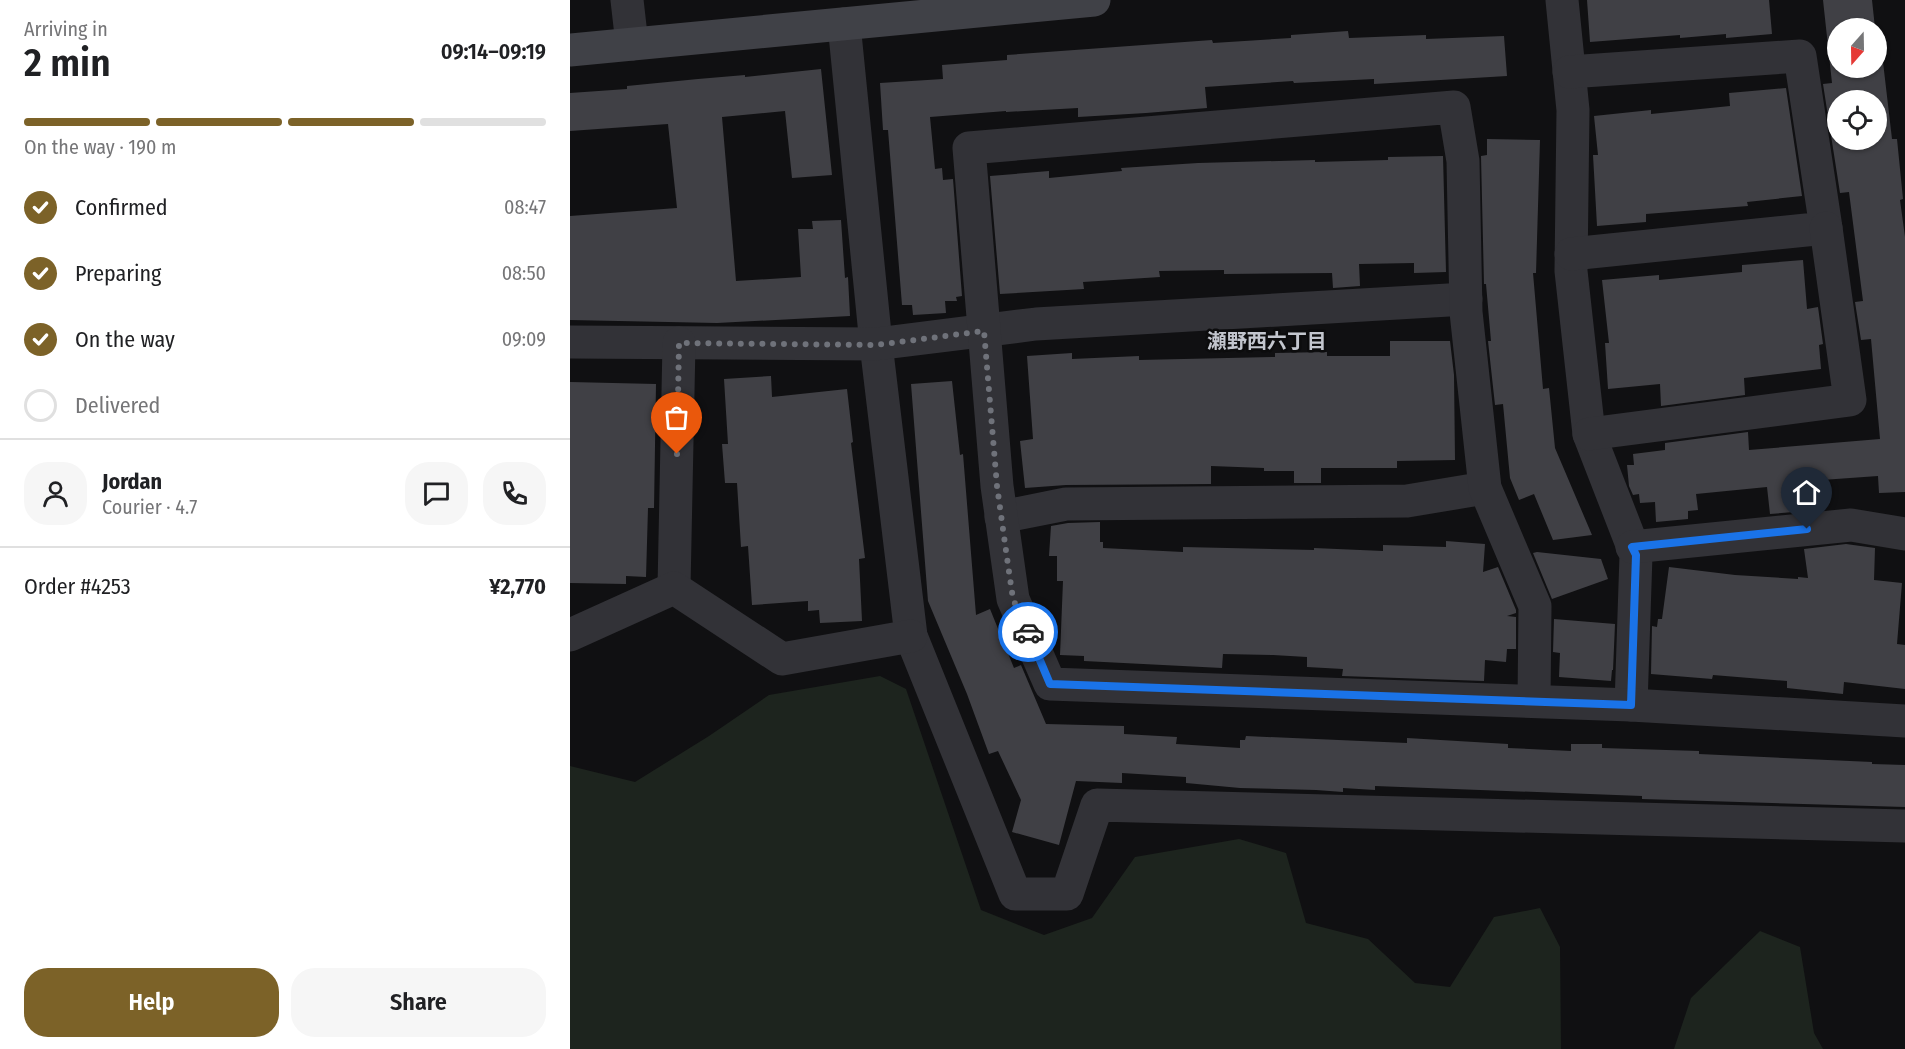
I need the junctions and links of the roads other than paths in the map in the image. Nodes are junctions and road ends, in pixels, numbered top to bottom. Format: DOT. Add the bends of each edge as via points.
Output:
graph roads {
  1 [pos="627,0"];
  2 [pos="1094,0"];
  3 [pos="1562,0"];
  4 [pos="844,24"];
  5 [pos="632,44"];
  6 [pos="570,50"];
  7 [pos="1569,72"];
  8 [pos="1826,228"];
  9 [pos="1571,254"];
  10 [pos="1466,299"];
  11 [pos="984,331"];
  12 [pos="570,342"];
  13 [pos="679,343"];
  14 [pos="876,345"];
  15 [pos="1589,434"];
  16 [pos="1485,488"];
  17 [pos="1001,517"];
  18 [pos="1905,534"];
  19 [pos="1632,547"];
  20 [pos="674,588"];
  21 [pos="570,635"];
  22 [pos="910,636"];
  23 [pos="1534,701"];
  24 [pos="1631,705"];
  25 [pos="1905,721"];
  26 [pos="1905,826"];
  1 -- 5 [label="street"];
  2 -- 4 [label="street"];
  3 -- 7 [label="street"];
  4 -- 5 [label="street"];
  4 -- 14 [label="street"];
  5 -- 6 [label="street"];
  7 -- 8 [label="street" via="1800,56"];
  7 -- 9 [label="street" via="1573,110"];
  8 -- 9 [label="street"];
  8 -- 15 [label="street" via="1850,400"];
  9 -- 15 [label="street"];
  10 -- 11 [label="street" via="1036,324"];
  10 -- 11 [label="street" via="1463,161 1454,107 969,148"];
  10 -- 16 [label="street"];
  11 -- 14 [label="street"];
  11 -- 17 [label="street"];
  12 -- 13 [label="street"];
  13 -- 14 [label="street"];
  13 -- 20 [label="street"];
  14 -- 22 [label="street"];
  15 -- 19 [label="street"];
  16 -- 17 [label="street" via="1407,501 1066,504"];
  16 -- 23 [label="street" via="1535,606"];
  17 -- 23 [label="street" via="1013,599 1050,684"];
  18 -- 19 [label="street" via="1851,525"];
  19 -- 24 [label="street" via="1636,555"];
  20 -- 21 [label="street"];
  20 -- 22 [label="street" via="782,659"];
  22 -- 26 [label="street" via="1015,894 1067,894 1097,805"];
  23 -- 24 [label="street"];
  24 -- 25 [label="street"];
}
